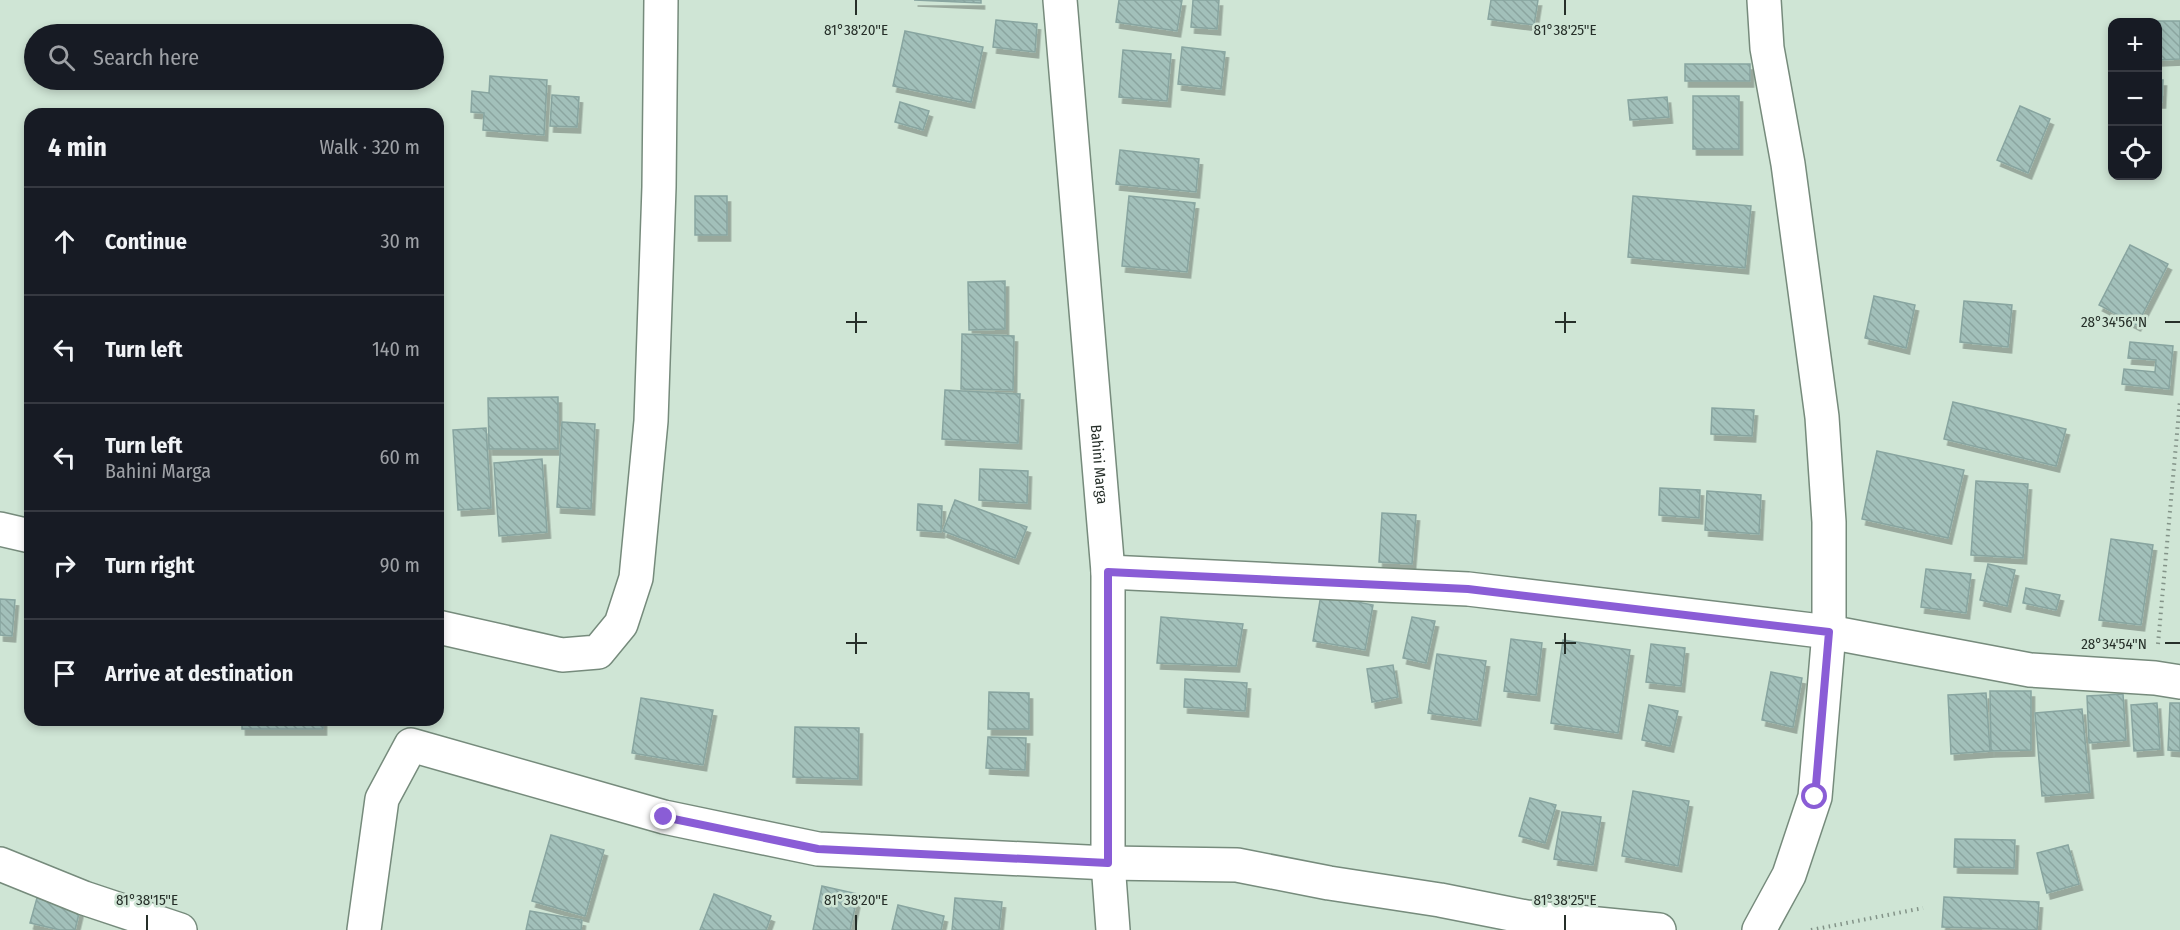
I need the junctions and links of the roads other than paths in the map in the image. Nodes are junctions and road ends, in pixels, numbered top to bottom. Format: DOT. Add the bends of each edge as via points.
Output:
graph roads {
  1 [pos="661,0"];
  2 [pos="1060,0"];
  3 [pos="1764,0"];
  4 [pos="0,530"];
  5 [pos="24,535"];
  6 [pos="1108,572"];
  7 [pos="444,628"];
  8 [pos="1829,632"];
  9 [pos="2168,680"];
  10 [pos="1108,863"];
  11 [pos="0,864"];
  12 [pos="180,930"];
  13 [pos="364,930"];
  14 [pos="1113,930"];
  15 [pos="1659,930"];
  16 [pos="1759,930"];
  1 -- 7 [label="street" via="651,421 636,578 621,624 598,652 562,655"];
  2 -- 6 [label="street, Bahini Marga"];
  3 -- 8 [label="street" via="1767,48 1788,164 1822,417 1829,522"];
  4 -- 5 [label="street"];
  6 -- 8 [label="street" via="1468,589"];
  6 -- 10 [label="street, Bahini Marga"];
  8 -- 9 [label="street" via="2030,670"];
  8 -- 16 [label="street" via="1815,797 1790,875"];
  10 -- 13 [label="street" via="818,849 664,817 411,745 382,799"];
  10 -- 14 [label="street, Bahini Marga"];
  10 -- 15 [label="street" via="1237,865 1526,917"];
  11 -- 12 [label="street" via="84,898"];
}
